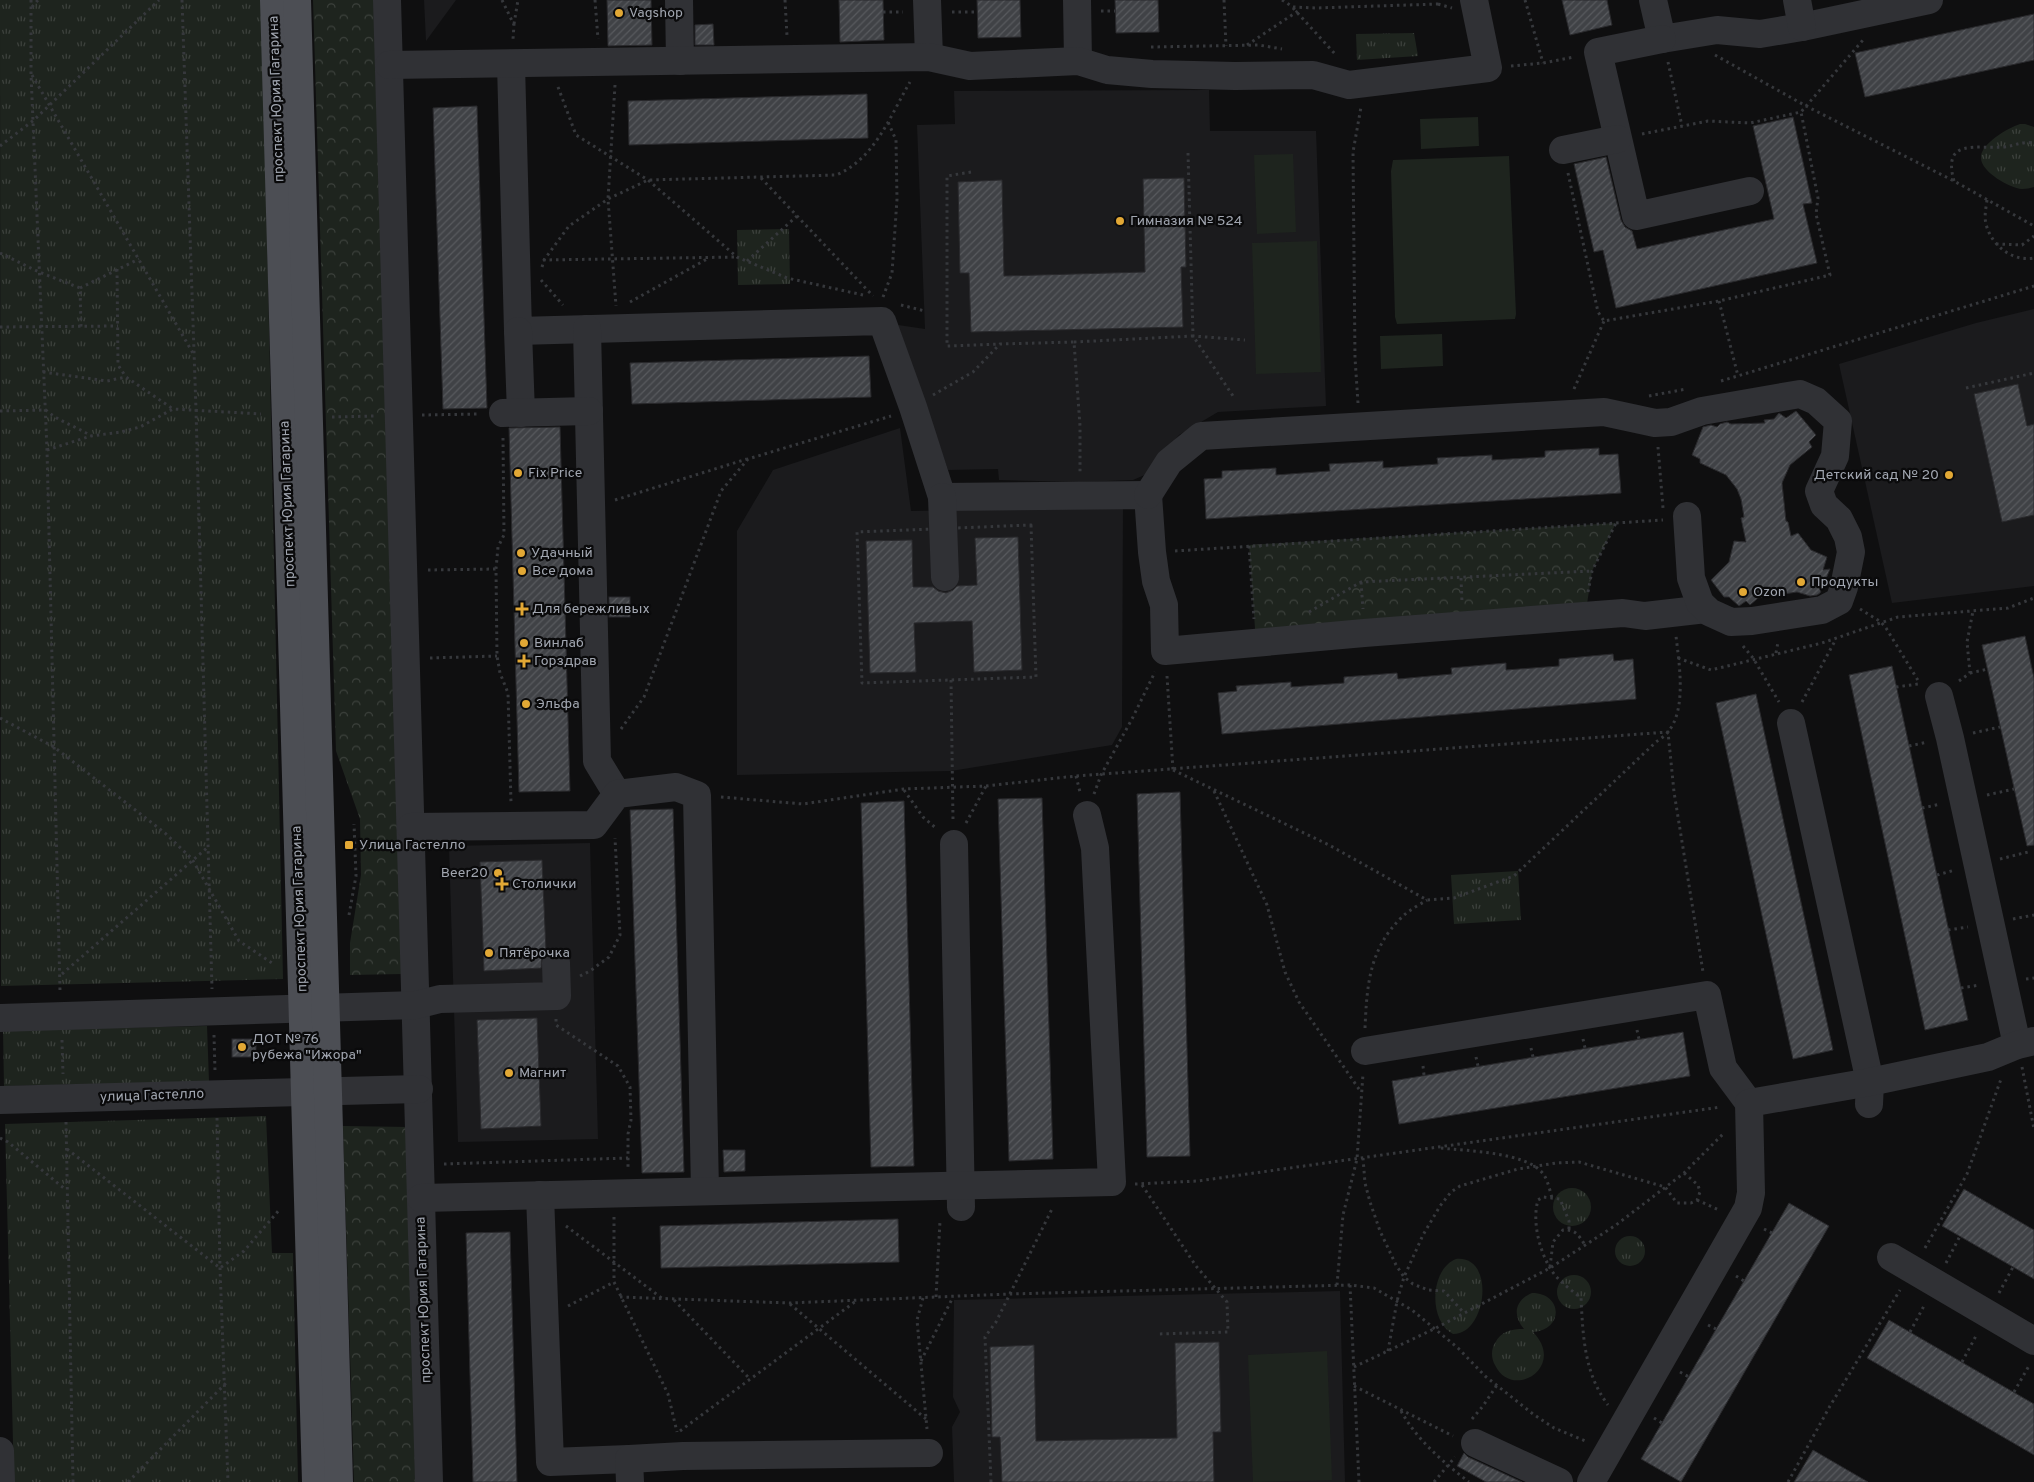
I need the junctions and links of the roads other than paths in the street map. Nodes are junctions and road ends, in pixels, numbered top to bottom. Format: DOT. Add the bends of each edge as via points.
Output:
graph roads {
  1 [pos="274,0"];
  2 [pos="297,0"];
  3 [pos="387,0"];
  4 [pos="679,0"];
  5 [pos="927,0"];
  6 [pos="1077,0"];
  7 [pos="1459,0"];
  8 [pos="1653,0"];
  9 [pos="1797,0"];
  10 [pos="1929,0"];
  11 [pos="1477,13"];
  12 [pos="1802,27"];
  13 [pos="1662,39"];
  14 [pos="928,57"];
  15 [pos="680,61"];
  16 [pos="1078,61"];
  17 [pos="511,64"];
  18 [pos="389,65"];
  19 [pos="1617,139"];
  20 [pos="1563,150"];
  21 [pos="1750,191"];
  22 [pos="587,329"];
  23 [pos="518,331"];
  24 [pos="589,411"];
  25 [pos="1148,495"];
  26 [pos="942,498"];
  27 [pos="1675,518"];
  28 [pos="945,577"];
  29 [pos="1706,609"];
  30 [pos="1939,696"];
  31 [pos="1791,723"];
  32 [pos="617,794"];
  33 [pos="1086,815"];
  34 [pos="411,827"];
  35 [pos="954,844"];
  36 [pos="556,982"];
  37 [pos="416,1005"];
  38 [pos="314,1008"];
  39 [pos="0,1018"];
  40 [pos="2026,1043"];
  41 [pos="1364,1051"];
  42 [pos="419,1089"];
  43 [pos="316,1091"];
  44 [pos="1869,1093"];
  45 [pos="0,1100"];
  46 [pos="1749,1103"];
  47 [pos="705,1192"];
  48 [pos="961,1197"];
  49 [pos="422,1198"];
  50 [pos="540,1202"];
  51 [pos="1891,1257"];
  52 [pos="2034,1341"];
  53 [pos="1465,1438"];
  54 [pos="0,1452"];
  55 [pos="929,1453"];
  56 [pos="629,1471"];
  57 [pos="549,1472"];
  58 [pos="1,1482"];
  59 [pos="316,1482"];
  60 [pos="339,1482"];
  61 [pos="429,1482"];
  62 [pos="1559,1482"];
  63 [pos="1591,1482"];
  1 -- 38 [label="main road, проспект Юрия Гагарина"];
  2 -- 38 [label="main road, проспект Юрия Гагарина"];
  3 -- 18 [label="street, проспект Юрия Гагарина"];
  4 -- 15 [label="street"];
  5 -- 14 [label="street"];
  6 -- 16 [label="street"];
  7 -- 11 [label="street" via="1462,11"];
  8 -- 13 [label="street"];
  9 -- 12 [label="street"];
  10 -- 12 [label="street"];
  11 -- 16 [label="street" via="1488,68 1349,85 1313,75 1152,74 1107,70"];
  12 -- 13 [label="street" via="1760,34 1717,30"];
  13 -- 19 [label="street" via="1598,52"];
  14 -- 15 [label="street"];
  14 -- 16 [label="street" via="970,66"];
  15 -- 17 [label="street"];
  17 -- 18 [label="street"];
  17 -- 23 [label="street" via="529,265"];
  18 -- 34 [label="street, проспект Юрия Гагарина"];
  19 -- 20 [label="street"];
  19 -- 21 [label="street" via="1636,216"];
  22 -- 23 [label="street"];
  22 -- 24 [label="street"];
  22 -- 26 [label="street" via="882,321"];
  23 -- 24 [label="street" via="512,413"];
  24 -- 32 [label="street" via="597,761"];
  25 -- 26 [label="street"];
  25 -- 29 [label="street" via="1156,581 1164,605 1165,651 1364,633 1623,613 1644,616"];
  25 -- 29 [label="street" via="1169,462 1201,436 1604,412 1655,423 1671,422 1702,411 1800,394 1816,400 1838,421 1835,456 1819,491 1824,505 1840,518 1851,552 1839,601 1822,610 1752,621 1732,622"];
  26 -- 28 [label="street"];
  27 -- 29 [label="street" via="1691,578 1700,603"];
  30 -- 40 [label="street"];
  31 -- 44 [label="street"];
  32 -- 34 [label="street" via="594,825"];
  32 -- 47 [label="street" via="676,786 698,795"];
  33 -- 48 [label="street" via="1095,848 1112,1182 1066,1183"];
  34 -- 37 [label="street, проспект Юрия Гагарина"];
  35 -- 48 [label="street"];
  36 -- 37 [label="street"];
  37 -- 38 [label="street"];
  37 -- 42 [label="street, проспект Юрия Гагарина"];
  38 -- 39 [label="street"];
  38 -- 43 [label="main road, проспект Юрия Гагарина"];
  40 -- 44 [label="street"];
  41 -- 46 [label="street" via="1707,995 1723,1068"];
  42 -- 43 [label="street"];
  42 -- 49 [label="street, проспект Юрия Гагарина"];
  43 -- 45 [label="street, улица Гастелло"];
  43 -- 59 [label="main road, проспект Юрия Гагарина"];
  43 -- 60 [label="main road, проспект Юрия Гагарина"];
  44 -- 46 [label="street"];
  46 -- 63 [label="street" via="1751,1193 1748,1208"];
  47 -- 48 [label="street"];
  47 -- 50 [label="street" via="622,1193"];
  49 -- 50 [label="street"];
  49 -- 61 [label="street, проспект Юрия Гагарина"];
  50 -- 57 [label="street"];
  51 -- 52 [label="street"];
  53 -- 62 [label="street"];
  54 -- 58 [label="street"];
  55 -- 56 [label="street" via="680,1445"];
  56 -- 57 [label="street"];
}
